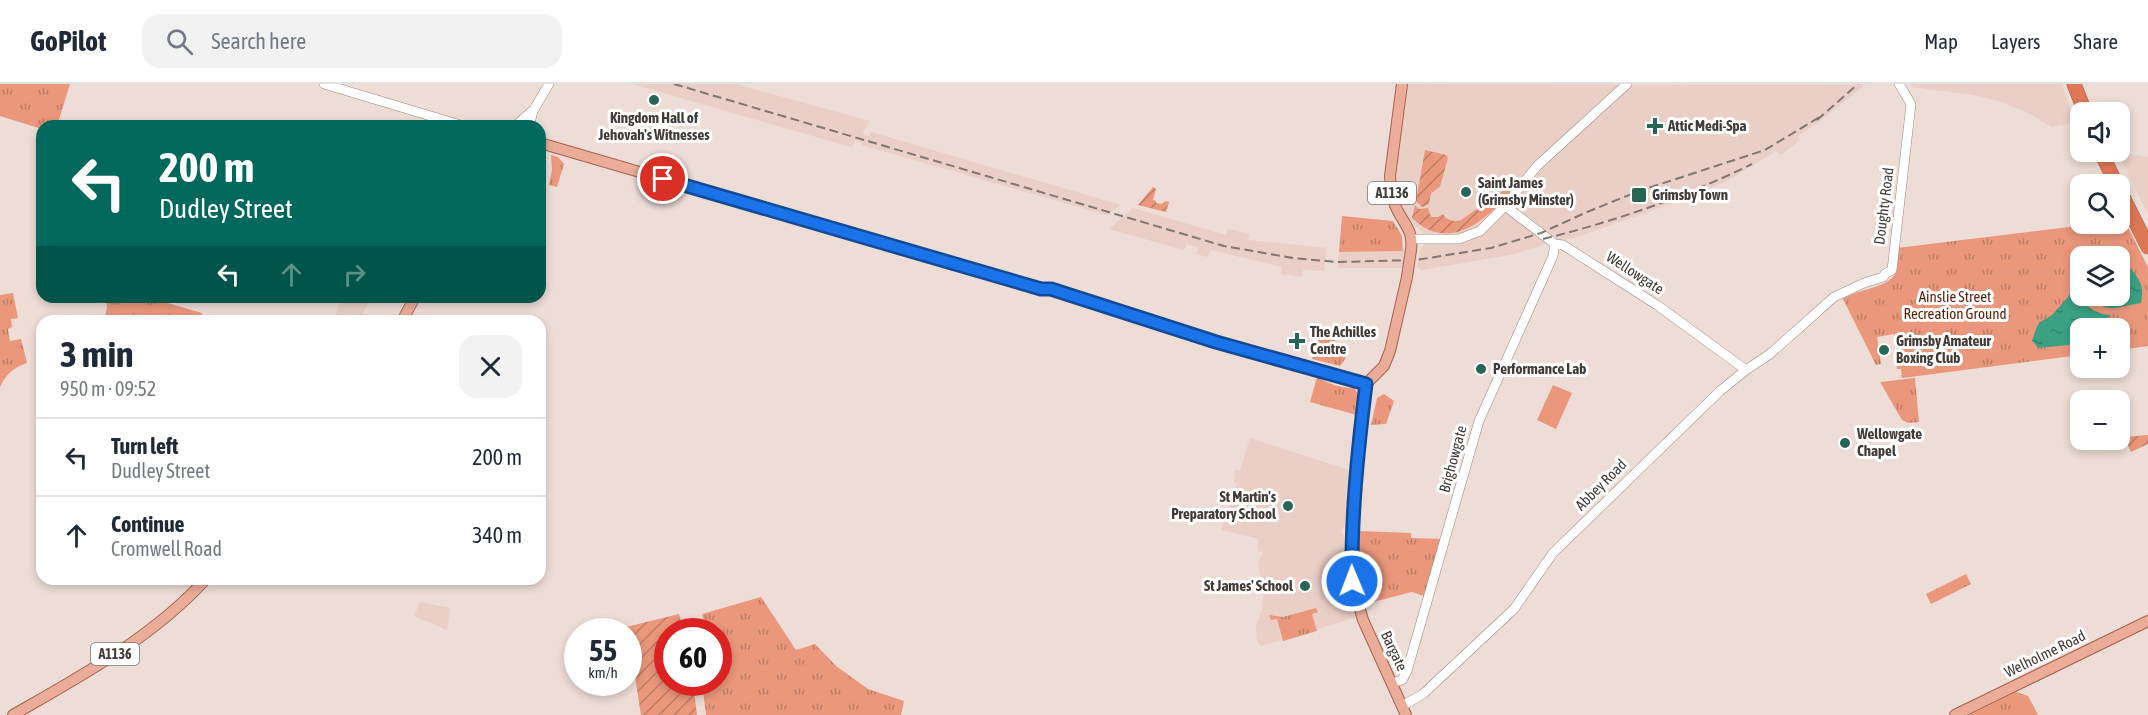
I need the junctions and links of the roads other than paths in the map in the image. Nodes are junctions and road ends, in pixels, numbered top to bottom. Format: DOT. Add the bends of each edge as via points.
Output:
graph roads {
  1 [pos="324,84"];
  2 [pos="549,84"];
  3 [pos="1402,84"];
  4 [pos="1899,84"];
  5 [pos="2074,84"];
  6 [pos="1625,86"];
  7 [pos="2081,102"];
  8 [pos="537,105"];
  9 [pos="444,120"];
  10 [pos="523,120"];
  11 [pos="531,120"];
  12 [pos="546,144"];
  13 [pos="556,147"];
  14 [pos="546,148"];
  15 [pos="1505,206"];
  16 [pos="2130,211"];
  17 [pos="1412,244"];
  18 [pos="1555,244"];
  19 [pos="2148,247"];
  20 [pos="1834,297"];
  21 [pos="1746,370"];
  22 [pos="1366,384"];
  23 [pos="200,585"];
  24 [pos="2148,621"];
  25 [pos="1392,683"];
  26 [pos="1404,711"];
  27 [pos="13,715"];
  28 [pos="1955,715"];
  1 -- 9 [label="street"];
  2 -- 8 [label="street"];
  3 -- 17 [label="main road, A1136" via="1390,176 1398,212 1410,229"];
  4 -- 20 [label="street, Doughty Road" via="1911,104 1892,270"];
  5 -- 7 [label="highway"];
  6 -- 15 [label="street" via="1537,166"];
  8 -- 10 [label="street"];
  8 -- 11 [label="street"];
  12 -- 13 [label="main road"];
  13 -- 14 [label="main road"];
  13 -- 22 [label="main road"];
  15 -- 17 [label="street" via="1480,231 1464,238"];
  15 -- 18 [label="street, Wellowgate"];
  16 -- 19 [label="highway"];
  17 -- 22 [label="main road, bridge" via="1390,351 1384,366"];
  18 -- 21 [label="street, Wellowgate" via="1563,245 1644,296"];
  18 -- 25 [label="street, Brighowgate" via="1551,262 1479,421 1407,671 1402,680"];
  20 -- 21 [label="street, Abbey Road" via="1770,354"];
  21 -- 26 [label="street, Abbey Road" via="1553,553 1514,609"];
  22 -- 25 [label="main road, Bargate" via="1352,524 1352,581 1363,620"];
  23 -- 27 [label="main road, A1136" via="136,640"];
  24 -- 28 [label="main road, Welholme Road"];
  25 -- 26 [label="main road, Bargate"];
}
